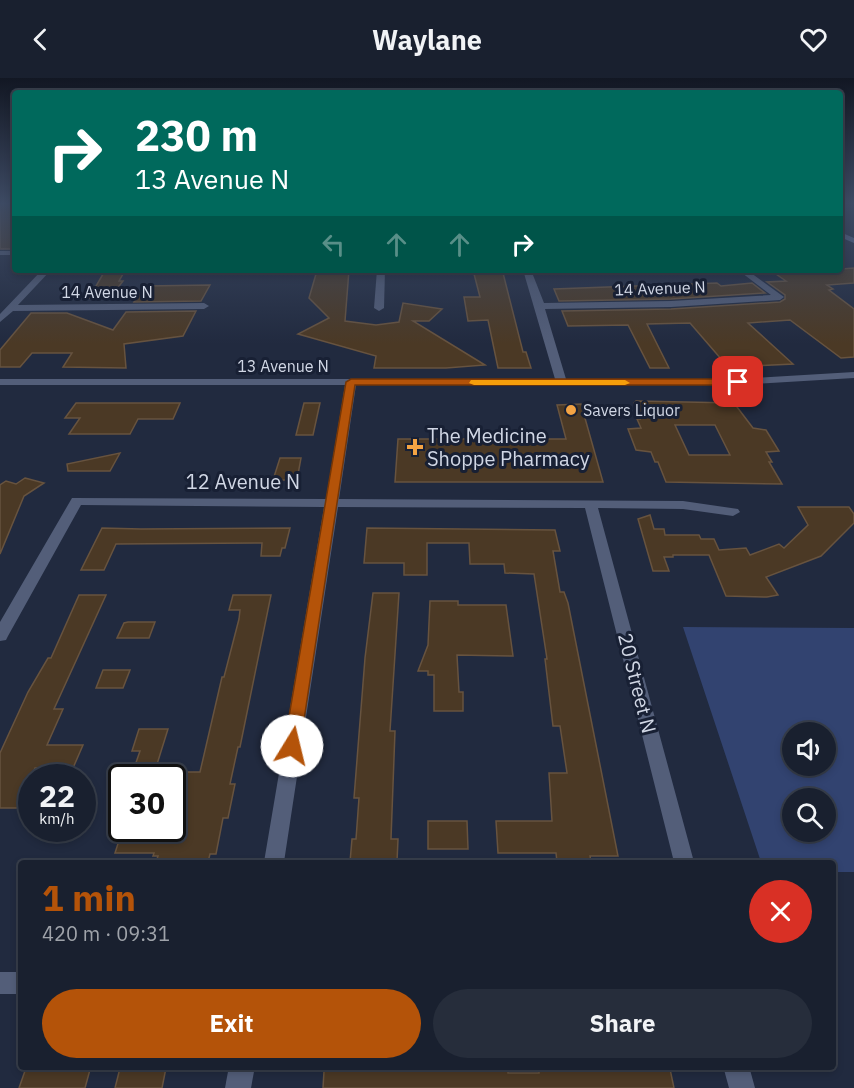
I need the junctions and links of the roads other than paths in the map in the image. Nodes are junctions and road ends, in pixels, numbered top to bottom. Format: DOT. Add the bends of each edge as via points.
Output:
graph roads {
  1 [pos="44,273"];
  2 [pos="381,273"];
  3 [pos="528,273"];
  4 [pos="746,273"];
  5 [pos="204,306"];
  6 [pos="540,306"];
  7 [pos="379,308"];
  8 [pos="6,309"];
  9 [pos="0,319"];
  10 [pos="854,375"];
  11 [pos="0,382"];
  12 [pos="351,382"];
  13 [pos="562,383"];
  14 [pos="331,501"];
  15 [pos="590,503"];
  16 [pos="733,512"];
  17 [pos="0,636"];
  18 [pos="274,860"];
  19 [pos="683,860"];
  20 [pos="0,983"];
  21 [pos="18,983"];
  22 [pos="241,1070"];
  23 [pos="737,1070"];
  24 [pos="238,1088"];
  25 [pos="742,1088"];
  1 -- 8 [label="street"];
  2 -- 7 [label="street"];
  3 -- 6 [label="street"];
  4 -- 6 [label="street, 14 Avenue N" via="780,297"];
  5 -- 8 [label="street, 14 Avenue N"];
  6 -- 13 [label="street"];
  8 -- 9 [label="street"];
  10 -- 13 [label="street, 13 Avenue N" via="738,382"];
  11 -- 12 [label="street, 13 Avenue N"];
  12 -- 13 [label="street, 13 Avenue N"];
  12 -- 14 [label="street"];
  14 -- 15 [label="street, 12 Avenue N"];
  14 -- 17 [label="street, 12 Avenue N" via="76,501"];
  14 -- 18 [label="street"];
  15 -- 16 [label="street, 12 Avenue N" via="683,505"];
  15 -- 19 [label="street, 20 Street N"];
  20 -- 21 [label="street"];
  22 -- 24 [label="street"];
  23 -- 25 [label="street"];
}
